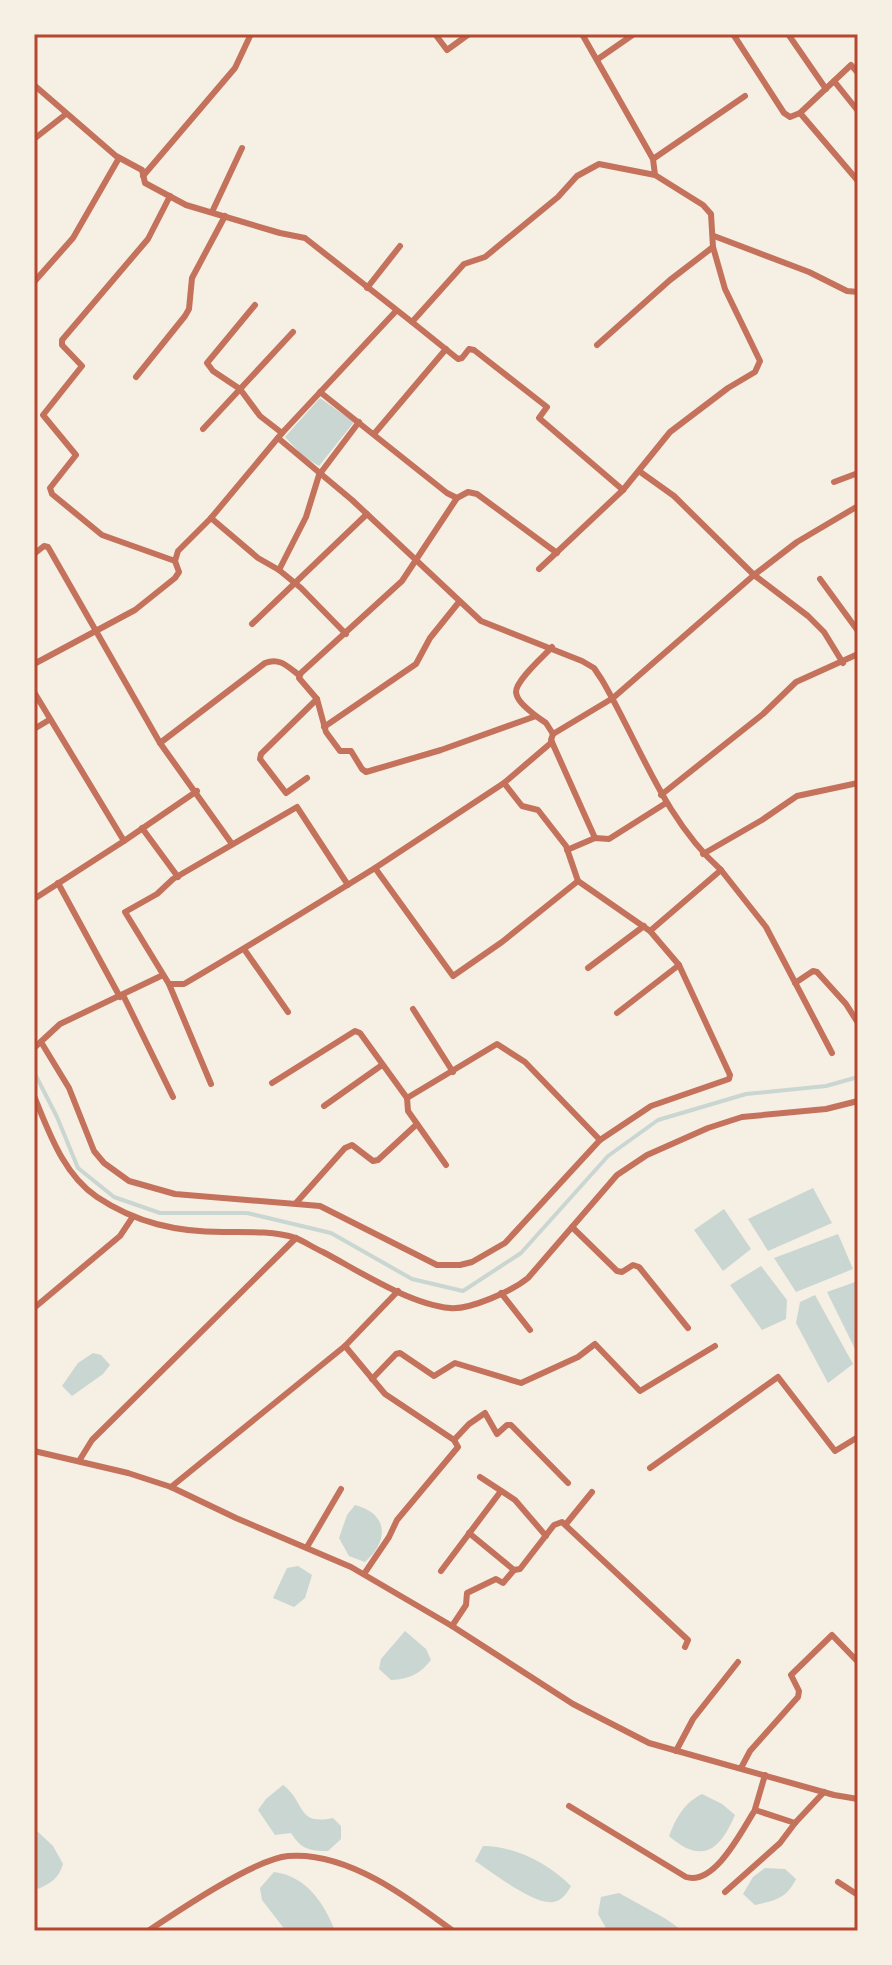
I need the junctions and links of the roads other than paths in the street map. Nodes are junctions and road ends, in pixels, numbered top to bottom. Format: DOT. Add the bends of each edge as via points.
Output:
graph roads {
  1 [pos="251,34"];
  2 [pos="435,34"];
  3 [pos="469,34"];
  4 [pos="582,34"];
  5 [pos="634,34"];
  6 [pos="733,34"];
  7 [pos="788,34"];
  8 [pos="598,59"];
  9 [pos="858,73"];
  10 [pos="834,81"];
  11 [pos="34,85"];
  12 [pos="826,89"];
  13 [pos="745,96"];
  14 [pos="858,111"];
  15 [pos="800,113"];
  16 [pos="66,114"];
  17 [pos="34,139"];
  18 [pos="242,148"];
  19 [pos="119,158"];
  20 [pos="653,159"];
  21 [pos="655,175"];
  22 [pos="143,176"];
  23 [pos="858,181"];
  24 [pos="170,196"];
  25 [pos="212,212"];
  26 [pos="225,216"];
  27 [pos="713,232"];
  28 [pos="400,246"];
  29 [pos="713,247"];
  30 [pos="34,282"];
  31 [pos="367,288"];
  32 [pos="858,292"];
  33 [pos="255,305"];
  34 [pos="396,311"];
  35 [pos="412,322"];
  36 [pos="293,332"];
  37 [pos="597,345"];
  38 [pos="446,349"];
  39 [pos="136,377"];
  40 [pos="240,389"];
  41 [pos="320,392"];
  42 [pos="359,422"];
  43 [pos="203,429"];
  44 [pos="374,434"];
  45 [pos="280,436"];
  46 [pos="639,471"];
  47 [pos="858,473"];
  48 [pos="319,475"];
  49 [pos="834,482"];
  50 [pos="623,490"];
  51 [pos="457,498"];
  52 [pos="858,506"];
  53 [pos="367,514"];
  54 [pos="211,518"];
  55 [pos="557,553"];
  56 [pos="34,554"];
  57 [pos="175,561"];
  58 [pos="415,562"];
  59 [pos="539,569"];
  60 [pos="279,570"];
  61 [pos="754,575"];
  62 [pos="820,579"];
  63 [pos="296,584"];
  64 [pos="459,602"];
  65 [pos="252,624"];
  66 [pos="97,630"];
  67 [pos="858,631"];
  68 [pos="346,634"];
  69 [pos="552,647"];
  70 [pos="858,654"];
  71 [pos="843,663"];
  72 [pos="34,664"];
  73 [pos="299,675"];
  74 [pos="34,692"];
  75 [pos="613,698"];
  76 [pos="317,699"];
  77 [pos="536,716"];
  78 [pos="49,720"];
  79 [pos="324,727"];
  80 [pos="34,729"];
  81 [pos="553,738"];
  82 [pos="160,743"];
  83 [pos="307,778"];
  84 [pos="504,783"];
  85 [pos="858,783"];
  86 [pos="197,791"];
  87 [pos="661,795"];
  88 [pos="666,803"];
  89 [pos="142,828"];
  90 [pos="595,838"];
  91 [pos="124,841"];
  92 [pos="232,844"];
  93 [pos="567,850"];
  94 [pos="703,854"];
  95 [pos="375,868"];
  96 [pos="721,870"];
  97 [pos="178,877"];
  98 [pos="578,881"];
  99 [pos="58,883"];
  100 [pos="348,885"];
  101 [pos="34,899"];
  102 [pos="647,928"];
  103 [pos="244,949"];
  104 [pos="679,965"];
  105 [pos="588,968"];
  106 [pos="163,975"];
  107 [pos="795,983"];
  108 [pos="169,984"];
  109 [pos="122,996"];
  110 [pos="413,1009"];
  111 [pos="288,1012"];
  112 [pos="617,1013"];
  113 [pos="858,1023"];
  114 [pos="41,1042"];
  115 [pos="34,1048"];
  116 [pos="832,1053"];
  117 [pos="382,1065"];
  118 [pos="453,1072"];
  119 [pos="272,1083"];
  120 [pos="211,1084"];
  121 [pos="34,1096"];
  122 [pos="173,1097"];
  123 [pos="407,1098"];
  124 [pos="858,1101"];
  125 [pos="324,1106"];
  126 [pos="417,1124"];
  127 [pos="600,1140"];
  128 [pos="446,1165"];
  129 [pos="296,1203"];
  130 [pos="132,1218"];
  131 [pos="572,1227"];
  132 [pos="296,1238"];
  133 [pos="398,1291"];
  134 [pos="501,1293"];
  135 [pos="34,1308"];
  136 [pos="688,1328"];
  137 [pos="530,1330"];
  138 [pos="345,1346"];
  139 [pos="715,1346"];
  140 [pos="372,1379"];
  141 [pos="858,1437"];
  142 [pos="454,1440"];
  143 [pos="34,1451"];
  144 [pos="79,1461"];
  145 [pos="650,1468"];
  146 [pos="480,1477"];
  147 [pos="568,1483"];
  148 [pos="171,1487"];
  149 [pos="341,1489"];
  150 [pos="501,1491"];
  151 [pos="592,1492"];
  152 [pos="566,1524"];
  153 [pos="469,1533"];
  154 [pos="546,1536"];
  155 [pos="307,1547"];
  156 [pos="514,1570"];
  157 [pos="441,1571"];
  158 [pos="364,1574"];
  159 [pos="452,1626"];
  160 [pos="685,1647"];
  161 [pos="738,1662"];
  162 [pos="858,1662"];
  163 [pos="676,1751"];
  164 [pos="741,1768"];
  165 [pos="765,1775"];
  166 [pos="824,1792"];
  167 [pos="858,1799"];
  168 [pos="569,1806"];
  169 [pos="755,1810"];
  170 [pos="795,1823"];
  171 [pos="838,1882"];
  172 [pos="725,1892"];
  173 [pos="858,1895"];
  174 [pos="148,1931"];
  175 [pos="453,1931"];
  1 -- 22 [label="street" via="241,56"];
  2 -- 3 [label="street" via="447,50"];
  4 -- 8 [label="street"];
  5 -- 8 [label="street"];
  6 -- 15 [label="street" via="784,113"];
  7 -- 12 [label="street"];
  8 -- 20 [label="street"];
  9 -- 10 [label="street" via="851,65"];
  10 -- 12 [label="street"];
  10 -- 14 [label="street"];
  11 -- 16 [label="street"];
  12 -- 15 [label="street"];
  13 -- 20 [label="street"];
  15 -- 23 [label="street"];
  16 -- 17 [label="street"];
  16 -- 19 [label="street"];
  18 -- 25 [label="street"];
  19 -- 22 [label="street" via="142,170"];
  19 -- 30 [label="street" via="73,238"];
  20 -- 21 [label="street"];
  21 -- 27 [label="street" via="703,205 711,214"];
  21 -- 35 [label="street" via="599,164 485,257 464,264"];
  22 -- 24 [label="street" via="145,183"];
  24 -- 25 [label="street"];
  24 -- 57 [label="street" via="148,239 62,340 82,366 43,415 76,453 50,488 52,494 102,535"];
  25 -- 26 [label="street"];
  26 -- 31 [label="street" via="305,238"];
  26 -- 39 [label="street" via="192,278 189,309"];
  27 -- 29 [label="street"];
  27 -- 32 [label="street"];
  28 -- 31 [label="street"];
  29 -- 37 [label="street"];
  29 -- 46 [label="street" via="759,366 670,432"];
  31 -- 34 [label="street"];
  33 -- 40 [label="street" via="207,363"];
  34 -- 35 [label="street"];
  34 -- 41 [label="street"];
  35 -- 38 [label="street"];
  36 -- 40 [label="street"];
  38 -- 44 [label="street"];
  38 -- 50 [label="street" via="460,359 474,350 547,407 539,418"];
  40 -- 43 [label="street"];
  40 -- 45 [label="street"];
  41 -- 42 [label="street"];
  41 -- 45 [label="street"];
  42 -- 44 [label="street"];
  42 -- 48 [label="street"];
  44 -- 51 [label="street"];
  45 -- 48 [label="street"];
  45 -- 54 [label="street"];
  46 -- 50 [label="street"];
  46 -- 61 [label="street" via="674,496"];
  47 -- 49 [label="street"];
  48 -- 53 [label="street"];
  48 -- 60 [label="street" via="306,517"];
  50 -- 55 [label="street"];
  51 -- 55 [label="street" via="477,494"];
  51 -- 58 [label="street"];
  52 -- 61 [label="street"];
  53 -- 58 [label="street"];
  53 -- 63 [label="street"];
  54 -- 57 [label="street" via="178,551"];
  54 -- 60 [label="street"];
  55 -- 59 [label="street"];
  56 -- 66 [label="street" via="48,547"];
  57 -- 66 [label="street" via="175,578 135,610"];
  58 -- 64 [label="street"];
  58 -- 68 [label="street"];
  60 -- 63 [label="street"];
  61 -- 71 [label="street" via="808,616"];
  61 -- 75 [label="street"];
  62 -- 67 [label="street"];
  63 -- 65 [label="street"];
  63 -- 68 [label="street"];
  64 -- 69 [label="street" via="481,621"];
  64 -- 79 [label="street" via="416,664"];
  66 -- 72 [label="street"];
  66 -- 82 [label="street"];
  68 -- 73 [label="street"];
  69 -- 75 [label="street" via="594,668"];
  69 -- 77 [label="street" via="516,691"];
  70 -- 71 [label="street"];
  71 -- 87 [label="street" via="796,682"];
  73 -- 76 [label="street"];
  73 -- 82 [label="street" via="280,661 265,663"];
  74 -- 78 [label="street"];
  75 -- 81 [label="street"];
  75 -- 87 [label="street"];
  76 -- 79 [label="street"];
  76 -- 83 [label="street" via="260,759 286,793"];
  77 -- 79 [label="street" via="366,772 351,751 340,751"];
  77 -- 81 [label="street"];
  78 -- 80 [label="street"];
  78 -- 91 [label="street"];
  81 -- 84 [label="street"];
  81 -- 90 [label="street"];
  82 -- 86 [label="street"];
  84 -- 93 [label="street" via="522,806 538,810"];
  84 -- 95 [label="street"];
  85 -- 94 [label="street" via="797,796"];
  86 -- 89 [label="street"];
  86 -- 92 [label="street"];
  87 -- 88 [label="street"];
  88 -- 90 [label="street" via="609,839"];
  88 -- 94 [label="street"];
  89 -- 91 [label="street"];
  89 -- 97 [label="street"];
  90 -- 93 [label="street"];
  91 -- 99 [label="street"];
  92 -- 97 [label="street"];
  92 -- 100 [label="street" via="297,807"];
  93 -- 98 [label="street"];
  94 -- 96 [label="street"];
  95 -- 98 [label="street" via="453,976"];
  95 -- 100 [label="street"];
  96 -- 102 [label="street"];
  96 -- 107 [label="street" via="758,913"];
  97 -- 106 [label="street" via="125,912"];
  98 -- 102 [label="street"];
  99 -- 101 [label="street"];
  99 -- 109 [label="street"];
  100 -- 103 [label="street"];
  102 -- 104 [label="street"];
  102 -- 105 [label="street"];
  103 -- 108 [label="street" via="184,984"];
  103 -- 111 [label="street"];
  104 -- 112 [label="street"];
  104 -- 127 [label="street" via="729,1079 646,1109"];
  106 -- 108 [label="street"];
  106 -- 109 [label="street"];
  107 -- 113 [label="street" via="813,971 822,974"];
  107 -- 116 [label="street"];
  108 -- 120 [label="street"];
  109 -- 114 [label="street" via="60,1024"];
  109 -- 122 [label="street"];
  110 -- 118 [label="street"];
  114 -- 115 [label="street"];
  114 -- 129 [label="street" via="69,1088 94,1151 129,1181 175,1194"];
  117 -- 119 [label="street" via="355,1031"];
  117 -- 123 [label="street"];
  117 -- 125 [label="street"];
  118 -- 123 [label="street"];
  118 -- 127 [label="street" via="501,1045 525,1062"];
  121 -- 130 [label="street" via="72,1173"];
  123 -- 126 [label="street"];
  124 -- 131 [label="street" via="742,1117 708,1128 647,1155 617,1175"];
  126 -- 128 [label="street"];
  126 -- 129 [label="street" via="378,1160 352,1145 345,1148"];
  127 -- 129 [label="street" via="505,1243 460,1265 430,1264 325,1207"];
  130 -- 132 [label="street" via="176,1230"];
  130 -- 135 [label="street" via="120,1236"];
  131 -- 134 [label="street" via="528,1278"];
  131 -- 136 [label="street" via="617,1271 639,1267"];
  132 -- 133 [label="street"];
  132 -- 144 [label="street" via="92,1440"];
  133 -- 134 [label="street" via="449,1308"];
  133 -- 138 [label="street"];
  134 -- 137 [label="street"];
  138 -- 140 [label="street"];
  138 -- 148 [label="street"];
  139 -- 140 [label="street" via="640,1391 595,1344 521,1383 455,1363 434,1376 400,1353"];
  140 -- 142 [label="street" via="385,1394"];
  141 -- 145 [label="street" via="835,1451 778,1377"];
  142 -- 147 [label="street" via="485,1413 496,1433 511,1425"];
  142 -- 158 [label="street" via="458,1448 397,1520"];
  143 -- 144 [label="street"];
  144 -- 148 [label="street"];
  146 -- 150 [label="street"];
  148 -- 155 [label="street"];
  149 -- 155 [label="street"];
  150 -- 153 [label="street"];
  150 -- 154 [label="street"];
  151 -- 152 [label="street"];
  152 -- 154 [label="street" via="558,1522"];
  152 -- 160 [label="street" via="688,1640"];
  153 -- 156 [label="street"];
  153 -- 157 [label="street"];
  154 -- 156 [label="street" via="522,1568"];
  155 -- 158 [label="street"];
  156 -- 159 [label="street" via="503,1583 495,1580 467,1593 466,1605"];
  158 -- 159 [label="street"];
  159 -- 163 [label="street" via="573,1704"];
  161 -- 163 [label="street" via="693,1719"];
  162 -- 164 [label="street" via="832,1635 791,1675 798,1697"];
  163 -- 164 [label="street"];
  164 -- 165 [label="street"];
  165 -- 166 [label="street"];
  165 -- 169 [label="street"];
  166 -- 167 [label="street"];
  166 -- 170 [label="street"];
  168 -- 169 [label="street" via="694,1880 723,1859"];
  169 -- 170 [label="street"];
  170 -- 172 [label="street"];
  171 -- 173 [label="street"];
  174 -- 175 [label="street" via="256,1866 287,1856 311,1857 368,1875 394,1887"];
}
